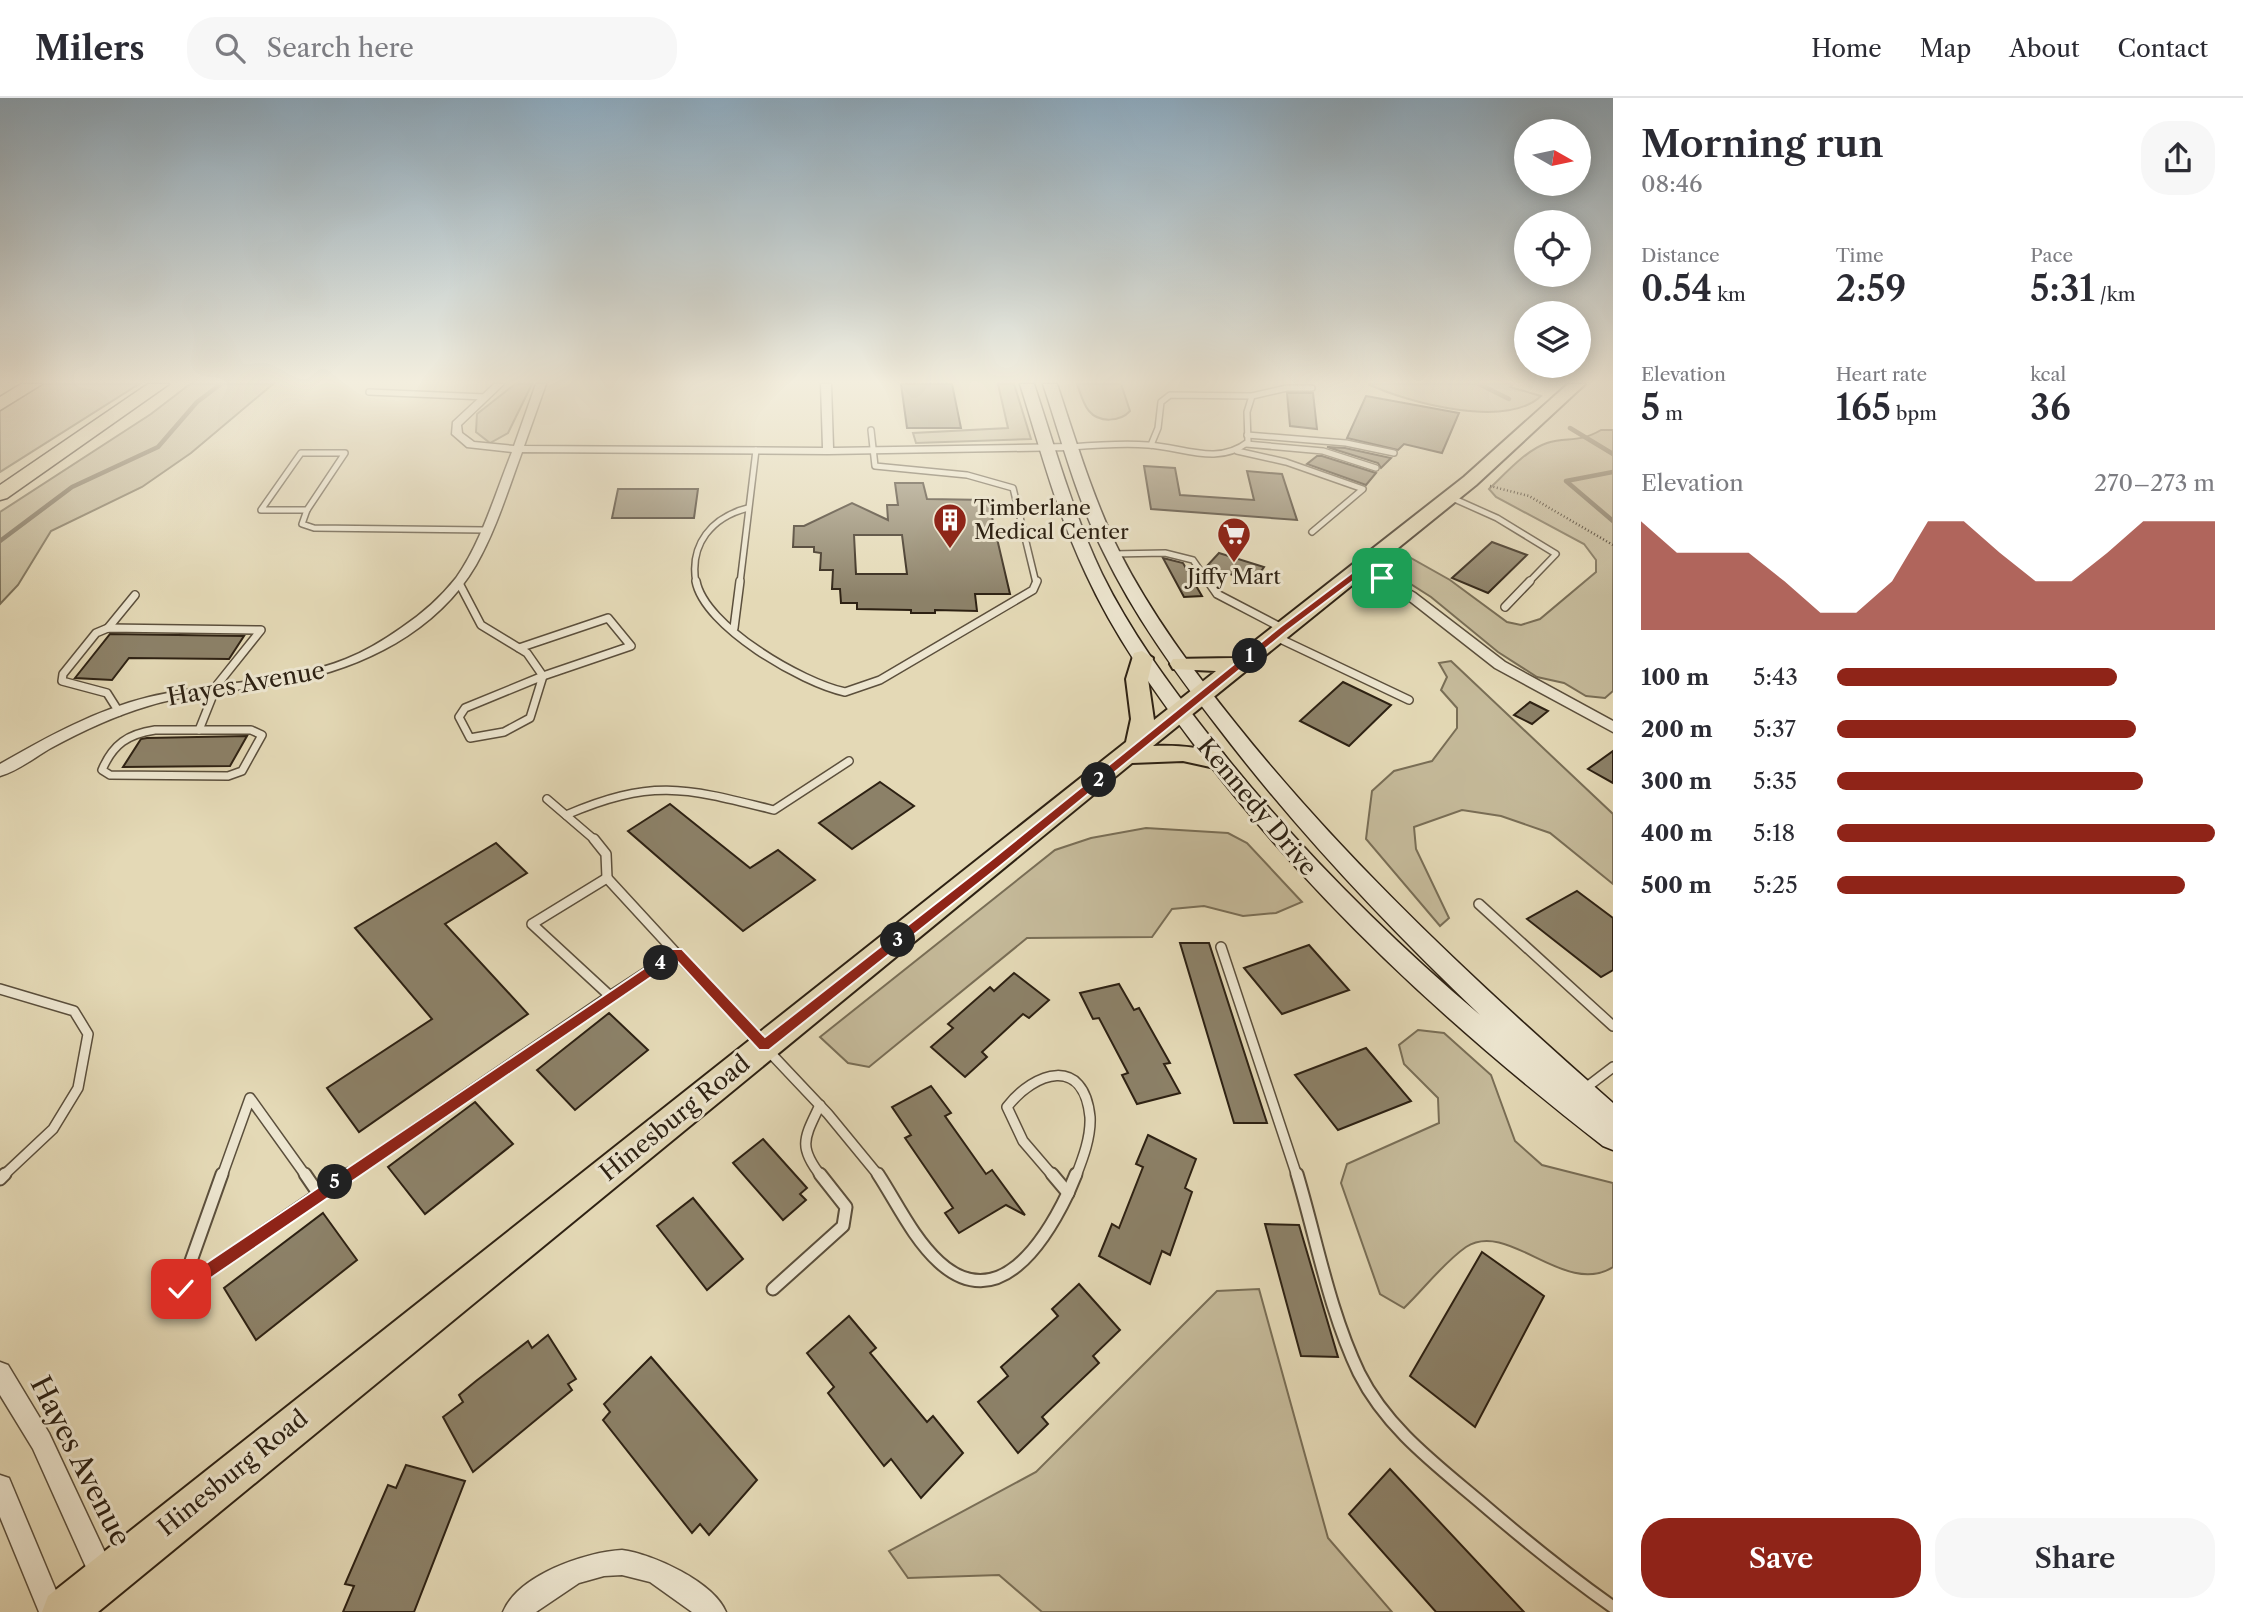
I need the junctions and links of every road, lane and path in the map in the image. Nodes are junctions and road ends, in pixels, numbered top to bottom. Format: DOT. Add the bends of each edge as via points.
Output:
graph roads {
  1 [pos="57,455"];
  2 [pos="300,455"];
  3 [pos="344,455"];
  4 [pos="516,455"];
  5 [pos="755,455"];
  6 [pos="874,455"];
  7 [pos="1050,455"];
  8 [pos="1074,455"];
  9 [pos="1249,455"];
  10 [pos="1334,455"];
  11 [pos="1498,455"];
  12 [pos="1376,468"];
  13 [pos="1484,485"];
  14 [pos="0,494"];
  15 [pos="1450,497"];
  16 [pos="748,508"];
  17 [pos="307,510"];
  18 [pos="485,530"];
  19 [pos="1312,532"];
  20 [pos="1613,545"];
  21 [pos="1112,554"];
  22 [pos="1364,568"];
  23 [pos="459,583"];
  24 [pos="135,595"];
  25 [pos="1505,607"];
  26 [pos="108,628"];
  27 [pos="734,628"];
  28 [pos="1279,632"];
  29 [pos="519,648"];
  30 [pos="1142,658"];
  31 [pos="1181,664"];
  32 [pos="1238,665"];
  33 [pos="543,676"];
  34 [pos="218,690"];
  35 [pos="1203,694"];
  36 [pos="1409,701"];
  37 [pos="119,712"];
  38 [pos="1181,713"];
  39 [pos="1613,727"];
  40 [pos="200,730"];
  41 [pos="1133,752"];
  42 [pos="1215,760"];
  43 [pos="849,761"];
  44 [pos="0,771"];
  45 [pos="547,799"];
  46 [pos="566,815"];
  47 [pos="607,878"];
  48 [pos="1479,904"];
  49 [pos="1221,947"];
  50 [pos="677,952"];
  51 [pos="0,989"];
  52 [pos="610,996"];
  53 [pos="1613,1026"];
  54 [pos="764,1046"];
  55 [pos="1613,1067"];
  56 [pos="1581,1092"];
  57 [pos="820,1105"];
  58 [pos="1613,1121"];
  59 [pos="1613,1137"];
  60 [pos="0,1179"];
  61 [pos="318,1193"];
  62 [pos="1068,1193"];
  63 [pos="773,1289"];
  64 [pos="0,1373"];
  65 [pos="0,1488"];
  66 [pos="104,1578"];
  67 [pos="1613,1607"];
  68 [pos="52,1612"];
  69 [pos="64,1612"];
  70 [pos="516,1612"];
  71 [pos="713,1612"];
  1 -- 14 [label="highway"];
  2 -- 17 [label="lane" via="261,510"];
  3 -- 17 [label="lane"];
  4 -- 18 [label="street, Hayes Avenue"];
  5 -- 16 [label="lane"];
  6 -- 27 [label="lane" via="875,466 931,471 1013,488 1037,581 1033,590 912,664 846,692 816,684"];
  7 -- 30 [label="main road, Kennedy Drive" via="1094,574"];
  8 -- 21 [label="main road, Kennedy Drive"];
  9 -- 19 [label="lane" via="1307,468 1363,489"];
  10 -- 12 [label="lane"];
  11 -- 15 [label="main road, Hinesburg Road"];
  13 -- 20 [label="path" via="1529,496"];
  15 -- 22 [label="main road, Hinesburg Road"];
  15 -- 25 [label="lane" via="1497,518 1556,554"];
  16 -- 27 [label="lane"];
  16 -- 27 [label="lane" via="722,517 706,531 695,567 700,598"];
  17 -- 18 [label="lane" via="302,524 314,528"];
  18 -- 23 [label="street, Hayes Avenue"];
  21 -- 28 [label="lane" via="1165,552 1194,560 1219,595"];
  21 -- 31 [label="main road, Kennedy Drive"];
  22 -- 28 [label="main road, Hinesburg Road"];
  22 -- 39 [label="street" via="1411,596 1500,665"];
  23 -- 29 [label="lane" via="481,625"];
  23 -- 34 [label="street, Hayes Avenue" via="407,631 354,662 319,674"];
  24 -- 26 [label="lane"];
  26 -- 34 [label="lane" via="261,630 217,685"];
  26 -- 37 [label="lane" via="96,633 62,681 107,693"];
  28 -- 32 [label="main road, Hinesburg Road"];
  28 -- 36 [label="lane"];
  29 -- 33 [label="lane"];
  29 -- 33 [label="lane" via="608,618 631,646"];
  30 -- 38 [label="main road, Kennedy Drive"];
  30 -- 41 [label="main road" via="1137,678 1143,719"];
  31 -- 32 [label="main road"];
  31 -- 35 [label="main road, Kennedy Drive"];
  32 -- 35 [label="main road, Hinesburg Road"];
  33 -- 33 [label="lane" via="527,724 483,738 467,736 459,717 465,708"];
  34 -- 37 [label="street, Hayes Avenue" via="149,701"];
  34 -- 40 [label="lane"];
  35 -- 38 [label="main road, Hinesburg Road"];
  35 -- 56 [label="main road, Kennedy Drive" via="1275,786 1359,878"];
  37 -- 44 [label="street, Hayes Avenue"];
  38 -- 41 [label="main road, Hinesburg Road"];
  38 -- 42 [label="main road, Kennedy Drive"];
  40 -- 40 [label="lane" via="251,730 262,738 246,767 228,776 110,775 102,771 117,743 133,733"];
  41 -- 42 [label="main road" via="1183,753"];
  41 -- 54 [label="main road, Hinesburg Road"];
  42 -- 59 [label="main road, Kennedy Drive" via="1283,842 1385,948 1548,1089"];
  43 -- 46 [label="lane" via="774,810 666,789 618,794"];
  45 -- 46 [label="lane"];
  46 -- 47 [label="lane" via="593,836 606,854"];
  47 -- 50 [label="lane"];
  47 -- 52 [label="lane" via="532,924"];
  48 -- 53 [label="lane" via="1502,930 1590,1001"];
  49 -- 67 [label="lane" via="1279,1116 1342,1328 1375,1399 1399,1430 1435,1463 1569,1577"];
  50 -- 52 [label="lane"];
  50 -- 54 [label="lane"];
  51 -- 60 [label="lane" via="74,1011 88,1034 78,1088 53,1129"];
  52 -- 61 [label="lane"];
  54 -- 57 [label="lane"];
  54 -- 66 [label="main road, Hinesburg Road"];
  55 -- 56 [label="lane"];
  56 -- 58 [label="main road, Kennedy Drive"];
  57 -- 62 [label="lane" via="873,1167 938,1262 963,1277 992,1279 1008,1274 1039,1242"];
  57 -- 63 [label="lane" via="806,1137 806,1157 846,1207 847,1216 843,1226"];
  61 -- 61 [label="lane" via="192,1281 181,1289 250,1098"];
  62 -- 62 [label="lane" via="1008,1114 1007,1107 1023,1086 1047,1074 1077,1082 1087,1101 1087,1150"];
  64 -- 66 [label="street, Hayes Avenue" via="41,1441"];
  65 -- 68 [label="street"];
  66 -- 69 [label="main road, Hinesburg Road"];
  70 -- 71 [label="street" via="557,1580 586,1567 612,1563 640,1565 687,1591"];
}
